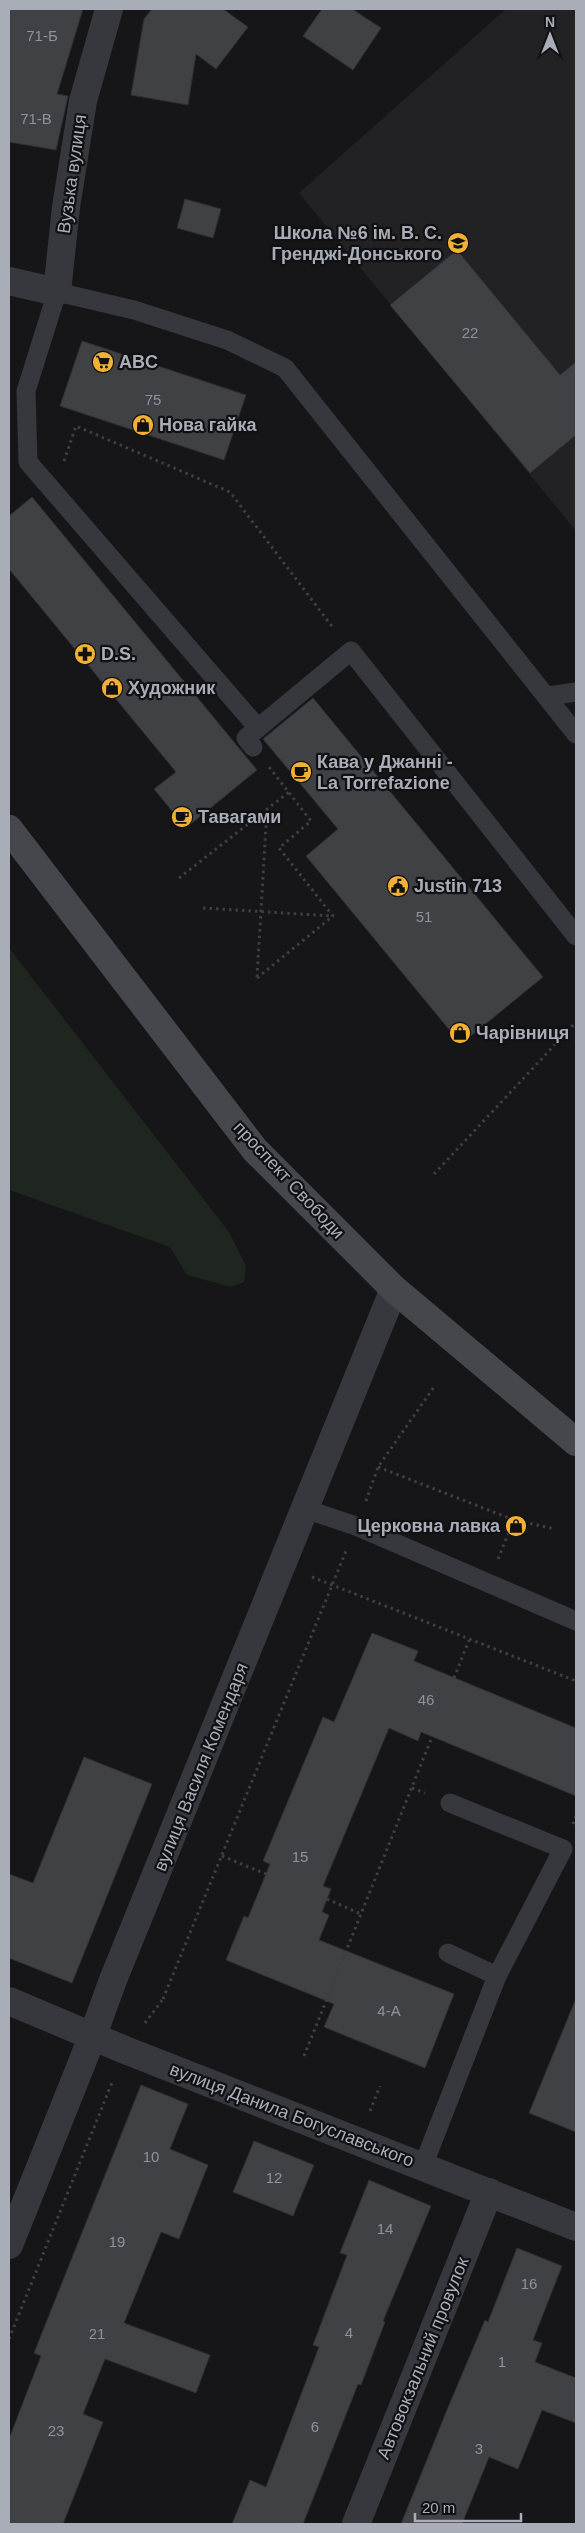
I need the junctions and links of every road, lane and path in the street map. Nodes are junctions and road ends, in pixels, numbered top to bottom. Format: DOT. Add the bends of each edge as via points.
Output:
graph roads {
  1 [pos="109,9"];
  2 [pos="9,281"];
  3 [pos="57,292"];
  4 [pos="54,492"];
  5 [pos="351,651"];
  6 [pos="576,692"];
  7 [pos="548,696"];
  8 [pos="258,728"];
  9 [pos="576,734"];
  10 [pos="253,747"];
  11 [pos="266,763"];
  12 [pos="289,792"];
  13 [pos="267,809"];
  14 [pos="9,829"];
  15 [pos="179,878"];
  16 [pos="203,908"];
  17 [pos="261,912"];
  18 [pos="332,916"];
  19 [pos="576,936"];
  20 [pos="576,1022"];
  21 [pos="434,1174"];
  22 [pos="394,1290"];
  23 [pos="434,1387"];
  24 [pos="576,1442"];
  25 [pos="378,1467"];
  26 [pos="306,1508"];
  27 [pos="514,1520"];
  28 [pos="356,1526"];
  29 [pos="555,1529"];
  30 [pos="284,1565"];
  31 [pos="488,1584"];
  32 [pos="332,1585"];
  33 [pos="576,1621"];
  34 [pos="469,1640"];
  35 [pos="454,1678"];
  36 [pos="576,1682"];
  37 [pos="432,1737"];
  38 [pos="450,1803"];
  39 [pos="222,1856"];
  40 [pos="266,1874"];
  41 [pos="327,1899"];
  42 [pos="362,1914"];
  43 [pos="448,1953"];
  44 [pos="497,1976"];
  45 [pos="9,2001"];
  46 [pos="93,2035"];
  47 [pos="125,2050"];
  48 [pos="304,2056"];
  49 [pos="423,2166"];
  50 [pos="489,2192"];
  51 [pos="576,2227"];
  52 [pos="9,2244"];
  53 [pos="9,2339"];
  54 [pos="356,2524"];
  1 -- 3 [label="street, Вузька вулиця" via="83,101 66,206"];
  2 -- 3 [label="street"];
  3 -- 4 [label="lane" via="26,391 28,462"];
  3 -- 7 [label="lane" via="134,310 227,340 285,368"];
  4 -- 5 [label="path" via="76,426 230,492"];
  4 -- 8 [label="lane"];
  5 -- 8 [label="lane"];
  5 -- 19 [label="lane"];
  6 -- 7 [label="lane"];
  7 -- 9 [label="lane"];
  8 -- 10 [label="lane" via="246,738"];
  11 -- 12 [label="path"];
  12 -- 13 [label="path"];
  12 -- 18 [label="path" via="311,821 279,848"];
  13 -- 15 [label="path"];
  13 -- 17 [label="path"];
  14 -- 22 [label="main road, проспект Свободи" via="255,1150"];
  16 -- 17 [label="path"];
  17 -- 18 [label="path"];
  17 -- 18 [label="path" via="257,978"];
  20 -- 21 [label="path"];
  22 -- 24 [label="main road, проспект Свободи"];
  22 -- 26 [label="street, вулиця Василя Комендаря"];
  23 -- 25 [label="path"];
  25 -- 27 [label="path"];
  25 -- 28 [label="path"];
  26 -- 28 [label="lane"];
  26 -- 30 [label="street, вулиця Василя Комендаря"];
  27 -- 29 [label="path"];
  27 -- 31 [label="path"];
  28 -- 31 [label="lane"];
  28 -- 32 [label="path"];
  30 -- 32 [label="path"];
  30 -- 46 [label="street, вулиця Василя Комендаря"];
  31 -- 33 [label="lane"];
  32 -- 34 [label="path"];
  32 -- 39 [label="path"];
  34 -- 35 [label="path"];
  34 -- 36 [label="path"];
  37 -- 42 [label="path"];
  38 -- 44 [label="lane" via="563,1849"];
  39 -- 40 [label="path"];
  39 -- 47 [label="path" via="163,1999"];
  41 -- 42 [label="path"];
  42 -- 48 [label="path"];
  43 -- 44 [label="lane"];
  44 -- 49 [label="lane"];
  45 -- 46 [label="street, вулиця Данила Богуславського"];
  46 -- 47 [label="street, вулиця Данила Богуславського"];
  46 -- 52 [label="street, вулиця Василя Комендаря"];
  47 -- 49 [label="street, вулиця Данила Богуславського"];
  47 -- 53 [label="path"];
  49 -- 50 [label="street, вулиця Данила Богуславського"];
  50 -- 51 [label="street, вулиця Данила Богуславського"];
  50 -- 54 [label="street, Автовокзальний провулок"];
}
